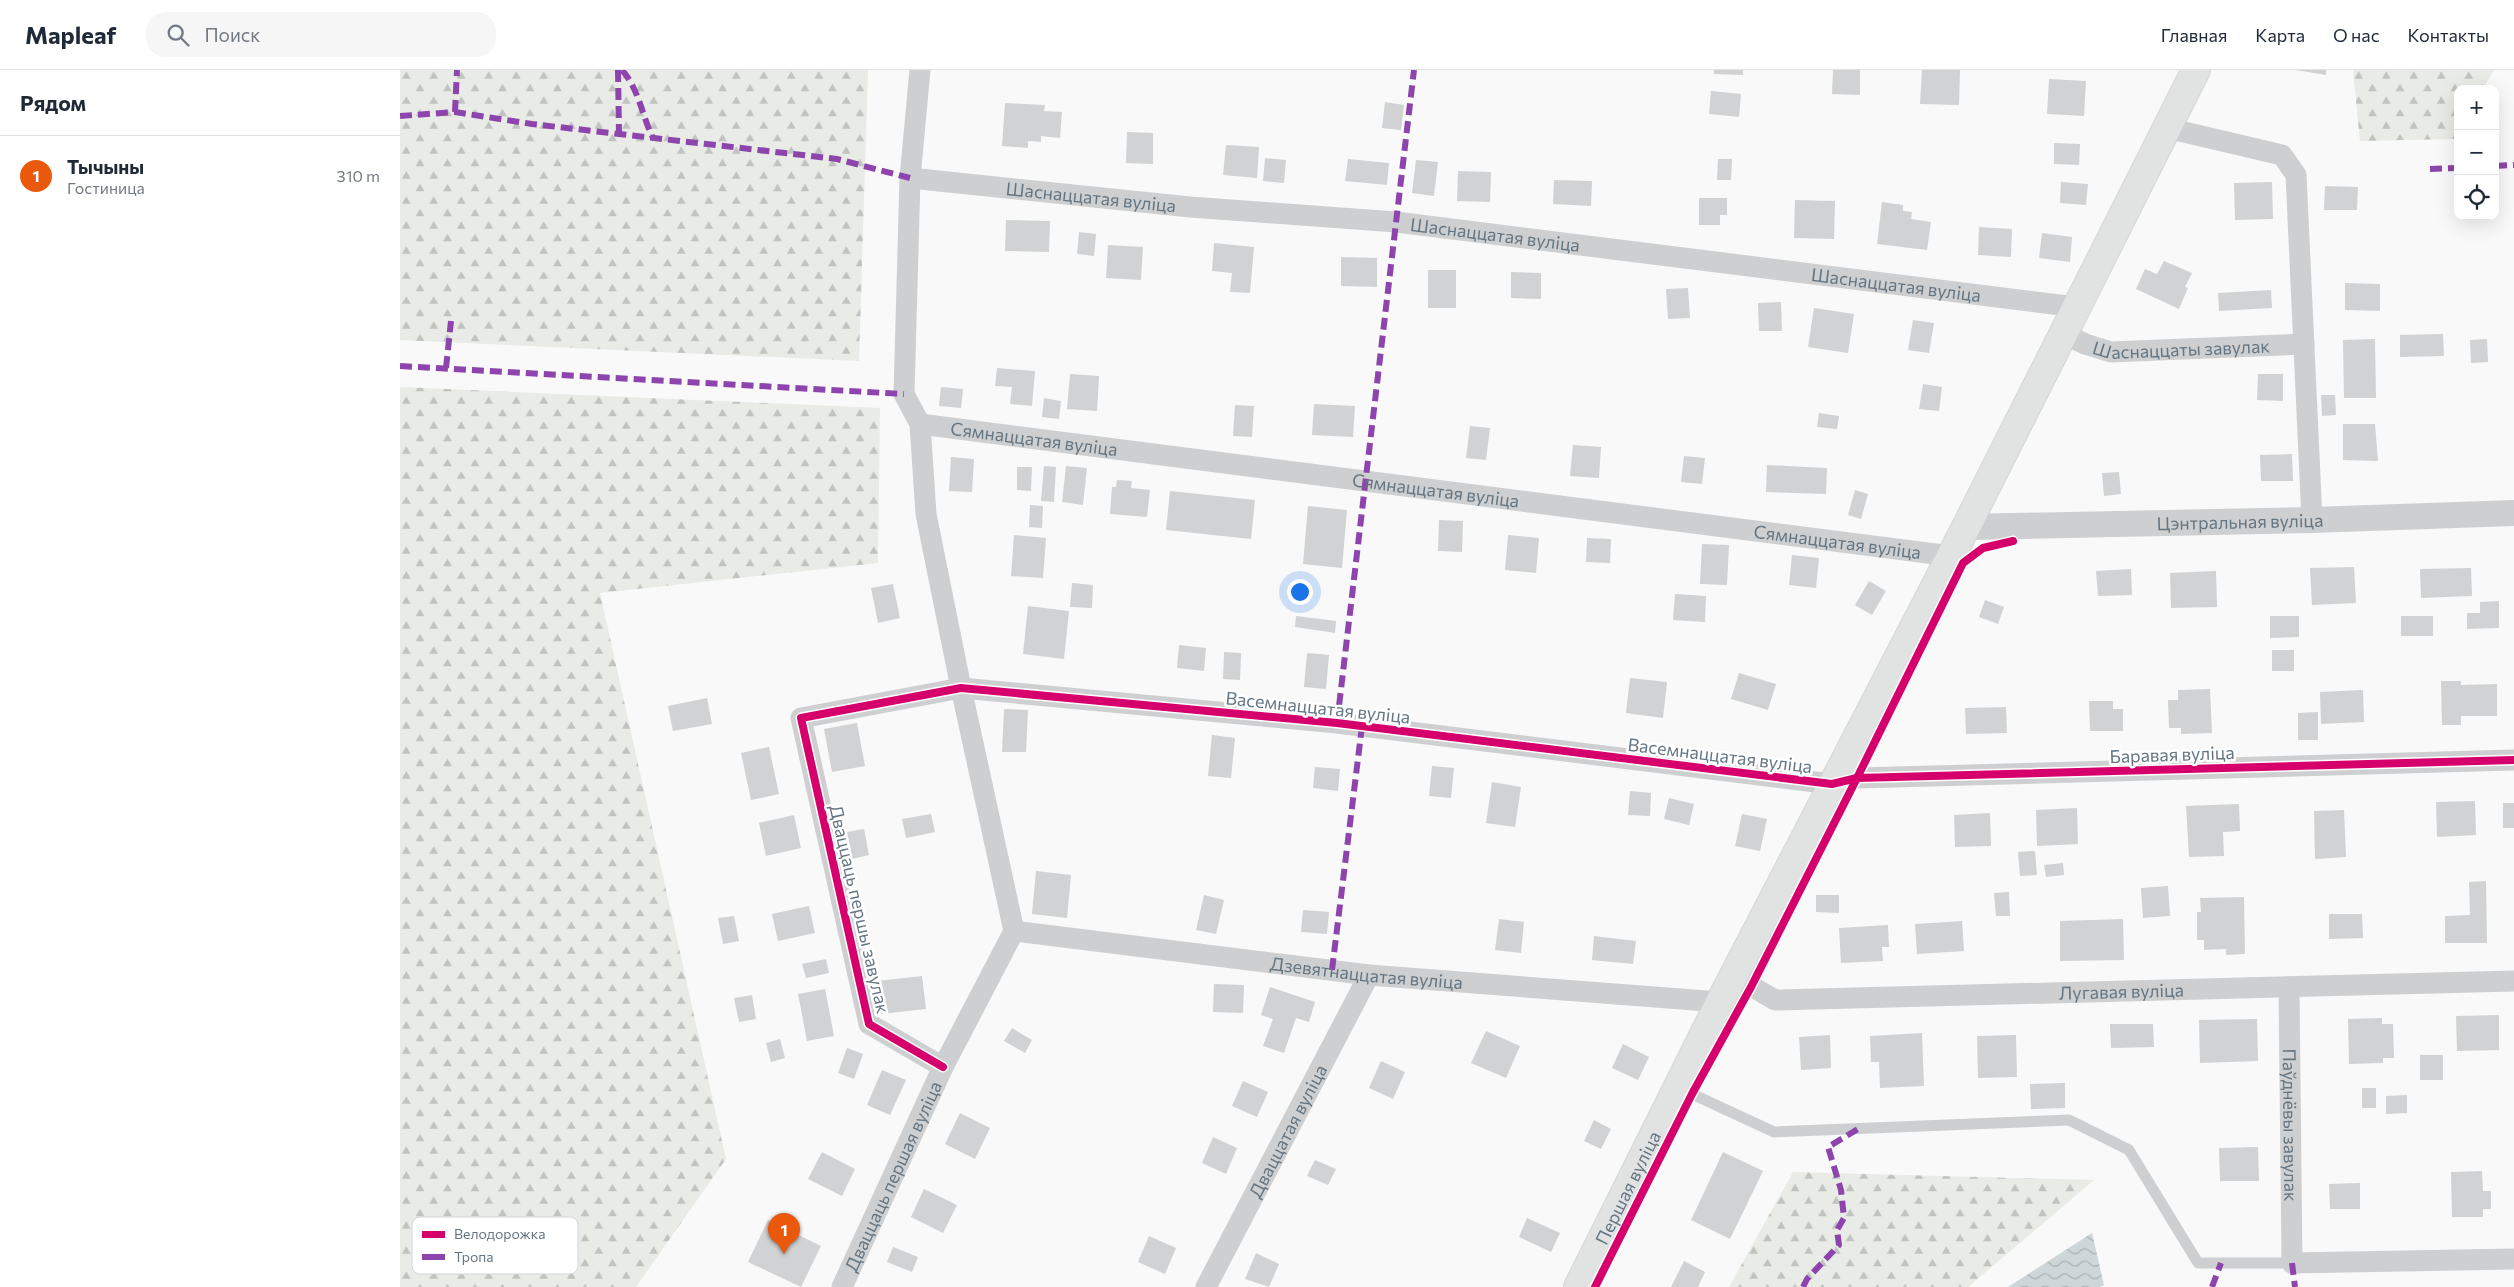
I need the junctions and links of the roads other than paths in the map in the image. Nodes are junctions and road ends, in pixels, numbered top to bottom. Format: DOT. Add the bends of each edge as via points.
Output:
graph roads {
  1 [pos="920,70"];
  2 [pos="2196,70"];
  3 [pos="2167,128"];
  4 [pos="910,178"];
  5 [pos="2076,307"];
  6 [pos="2063,333"];
  7 [pos="2304,344"];
  8 [pos="920,424"];
  9 [pos="2514,513"];
  10 [pos="2312,520"];
  11 [pos="1966,527"];
  12 [pos="1951,556"];
  13 [pos="961,688"];
  14 [pos="801,718"];
  15 [pos="2514,760"];
  16 [pos="1832,784"];
  17 [pos="1014,930"];
  18 [pos="1369,975"];
  19 [pos="1734,976"];
  20 [pos="2514,981"];
  21 [pos="2289,987"];
  22 [pos="1720,1002"];
  23 [pos="943,1068"];
  24 [pos="1677,1087"];
  25 [pos="2514,1259"];
  26 [pos="2292,1263"];
  27 [pos="842,1287"];
  28 [pos="1206,1287"];
  29 [pos="1578,1287"];
  1 -- 4 [label="street"];
  2 -- 3 [label="main road, Першая вуліца"];
  3 -- 5 [label="main road, Першая вуліца"];
  3 -- 7 [label="street" via="2282,155 2296,174"];
  4 -- 5 [label="street, Шаснаццатая вуліца" via="1190,207 1396,222"];
  4 -- 8 [label="street" via="904,394"];
  5 -- 6 [label="main road, Першая вуліца"];
  6 -- 7 [label="street, Шаснаццаты завулак" via="2111,352"];
  6 -- 11 [label="main road, Першая вуліца"];
  7 -- 10 [label="street"];
  8 -- 12 [label="street, Сямнаццатая вуліца"];
  8 -- 13 [label="street" via="926,514"];
  9 -- 10 [label="street, Цэнтральная вуліца"];
  10 -- 11 [label="street, Цэнтральная вуліца"];
  11 -- 12 [label="main road, Першая вуліца"];
  12 -- 16 [label="main road, Першая вуліца"];
  13 -- 14 [label="street, Васемнаццатая вуліца"];
  13 -- 16 [label="street, Васемнаццатая вуліца" via="1337,723"];
  13 -- 17 [label="street"];
  14 -- 23 [label="street, Дваццаць першы завулак" via="869,1024"];
  15 -- 16 [label="street, Баравая вуліца" via="1857,778"];
  16 -- 19 [label="main road, Першая вуліца"];
  17 -- 18 [label="street, Дзевятнаццатая вуліца"];
  17 -- 23 [label="street, Дваццаць першая вуліца"];
  18 -- 22 [label="street, Дзевятнаццатая вуліца"];
  18 -- 28 [label="street, Дваццатая вуліца"];
  19 -- 21 [label="street, Лугавая вуліца" via="1775,1000"];
  19 -- 22 [label="main road, Першая вуліца"];
  20 -- 21 [label="street, Лугавая вуліца"];
  21 -- 26 [label="street, Паўднёвы завулак"];
  22 -- 24 [label="main road, Першая вуліца"];
  23 -- 27 [label="street, Дваццаць першая вуліца"];
  24 -- 26 [label="lane" via="1774,1132 2069,1120 2129,1150 2198,1263"];
  24 -- 29 [label="main road, Першая вуліца"];
  25 -- 26 [label="street"];
}
